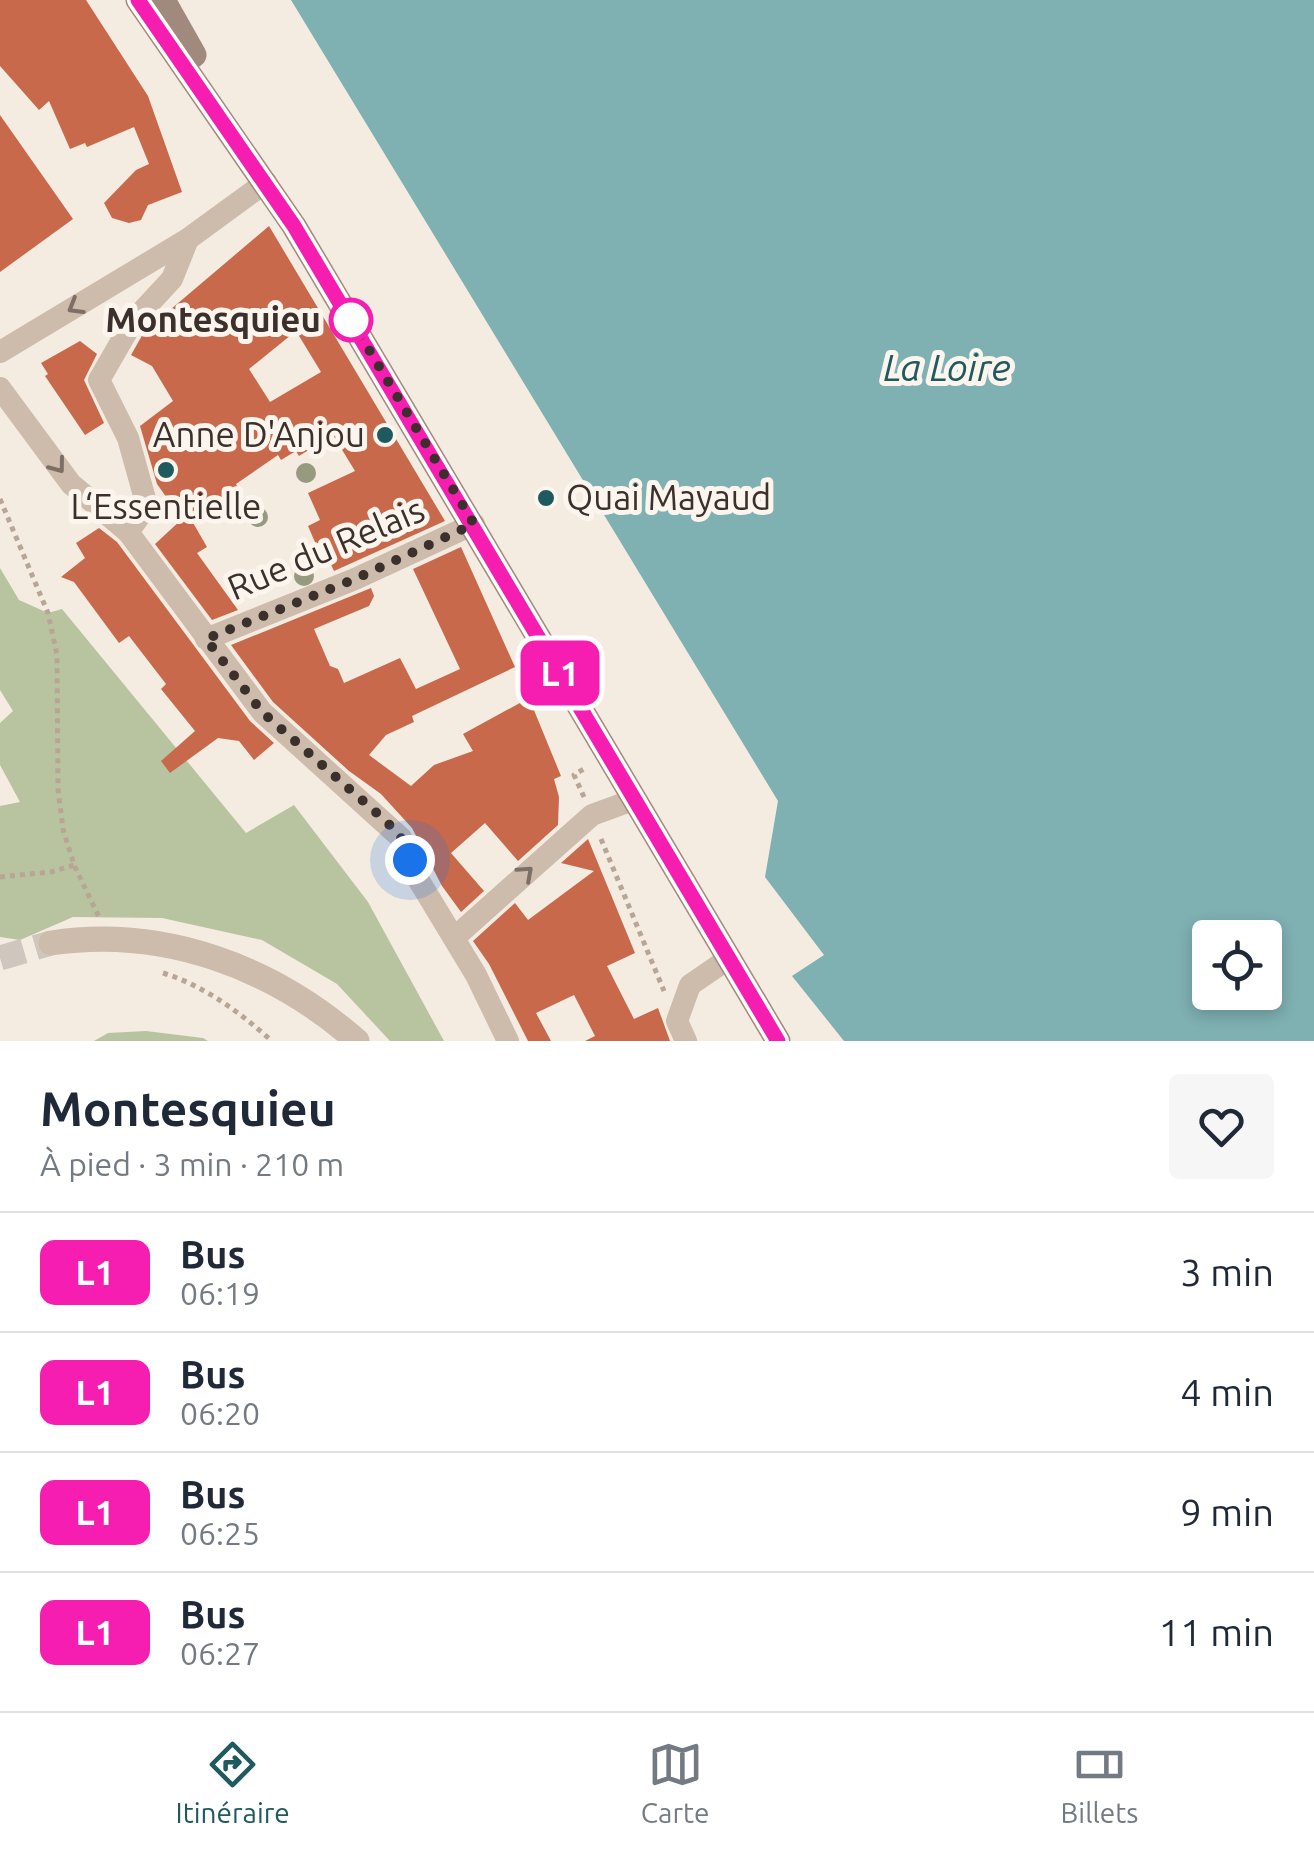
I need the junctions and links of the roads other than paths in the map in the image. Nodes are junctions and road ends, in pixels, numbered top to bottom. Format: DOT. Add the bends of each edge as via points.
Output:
graph roads {
  1 [pos="138,0"];
  2 [pos="163,0"];
  3 [pos="266,182"];
  4 [pos="188,238"];
  5 [pos="0,352"];
  6 [pos="0,388"];
  7 [pos="474,524"];
  8 [pos="128,532"];
  9 [pos="206,639"];
  10 [pos="633,800"];
  11 [pos="454,938"];
  12 [pos="51,943"];
  13 [pos="728,959"];
  14 [pos="681,1031"];
  15 [pos="357,1041"];
  16 [pos="508,1041"];
  17 [pos="778,1041"];
  1 -- 3 [label="main road"];
  2 -- 3 [label="main road"];
  3 -- 4 [label="street"];
  3 -- 7 [label="main road"];
  4 -- 5 [label="street, one-way"];
  4 -- 8 [label="street" via="172,279 133,321 99,380 128,438 147,506"];
  6 -- 8 [label="street, one-way" via="71,484"];
  7 -- 9 [label="street, Rue du Relais"];
  7 -- 10 [label="main road"];
  8 -- 9 [label="street"];
  9 -- 11 [label="street" via="262,712 401,838"];
  11 -- 10 [label="street, one-way" via="592,816"];
  10 -- 13 [label="main road"];
  11 -- 16 [label="street"];
  12 -- 15 [label="street" via="83,938 168,945 240,965 314,1006"];
  13 -- 14 [label="street" via="690,985"];
  13 -- 17 [label="main road"];
}
